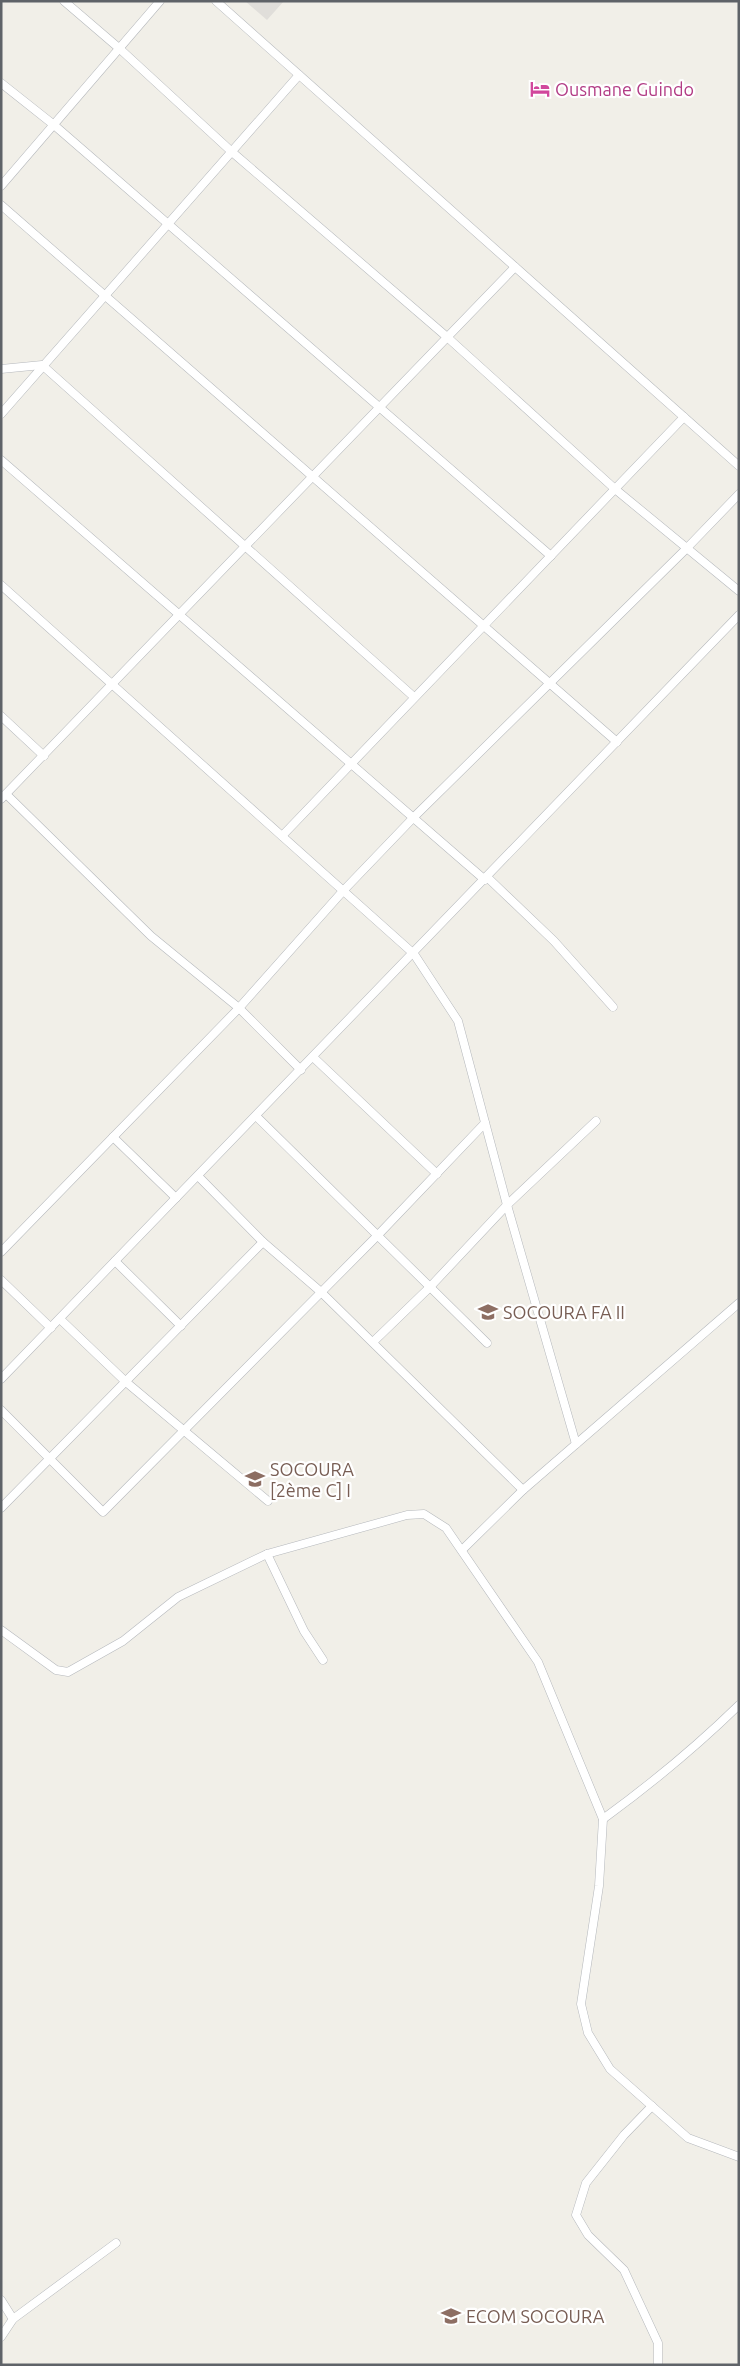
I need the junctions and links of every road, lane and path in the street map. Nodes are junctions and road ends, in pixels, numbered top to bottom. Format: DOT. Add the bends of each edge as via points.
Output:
graph roads {
  1 [pos="64,1"];
  2 [pos="160,1"];
  3 [pos="216,1"];
  4 [pos="120,49"];
  5 [pos="299,75"];
  6 [pos="1,83"];
  7 [pos="54,124"];
  8 [pos="232,152"];
  9 [pos="1,186"];
  10 [pos="1,205"];
  11 [pos="169,224"];
  12 [pos="515,267"];
  13 [pos="106,296"];
  14 [pos="448,337"];
  15 [pos="42,365"];
  16 [pos="1,369"];
  17 [pos="380,407"];
  18 [pos="1,414"];
  19 [pos="684,418"];
  20 [pos="1,460"];
  21 [pos="739,466"];
  22 [pos="313,476"];
  23 [pos="615,489"];
  24 [pos="739,494"];
  25 [pos="246,547"];
  26 [pos="686,549"];
  27 [pos="551,556"];
  28 [pos="1,585"];
  29 [pos="739,591"];
  30 [pos="179,614"];
  31 [pos="739,615"];
  32 [pos="484,626"];
  33 [pos="550,683"];
  34 [pos="112,684"];
  35 [pos="414,697"];
  36 [pos="1,716"];
  37 [pos="618,742"];
  38 [pos="44,756"];
  39 [pos="352,764"];
  40 [pos="4,797"];
  41 [pos="414,817"];
  42 [pos="282,836"];
  43 [pos="486,878"];
  44 [pos="343,891"];
  45 [pos="414,954"];
  46 [pos="613,1007"];
  47 [pos="239,1008"];
  48 [pos="313,1057"];
  49 [pos="301,1070"];
  50 [pos="256,1116"];
  51 [pos="596,1121"];
  52 [pos="485,1123"];
  53 [pos="114,1137"];
  54 [pos="437,1174"];
  55 [pos="198,1176"];
  56 [pos="176,1198"];
  57 [pos="507,1205"];
  58 [pos="378,1235"];
  59 [pos="263,1242"];
  60 [pos="1,1252"];
  61 [pos="115,1261"];
  62 [pos="1,1280"];
  63 [pos="430,1287"];
  64 [pos="321,1292"];
  65 [pos="739,1302"];
  66 [pos="60,1319"];
  67 [pos="181,1326"];
  68 [pos="51,1328"];
  69 [pos="373,1342"];
  70 [pos="487,1343"];
  71 [pos="1,1379"];
  72 [pos="126,1382"];
  73 [pos="1,1410"];
  74 [pos="183,1431"];
  75 [pos="576,1444"];
  76 [pos="49,1458"];
  77 [pos="523,1490"];
  78 [pos="268,1501"];
  79 [pos="1,1508"];
  80 [pos="462,1550"];
  81 [pos="266,1554"];
  82 [pos="1,1630"];
  83 [pos="323,1660"];
  84 [pos="739,1705"];
  85 [pos="603,1819"];
  86 [pos="652,2106"];
  87 [pos="739,2157"];
  88 [pos="116,2243"];
  89 [pos="1,2300"];
  90 [pos="13,2319"];
  91 [pos="1,2337"];
  92 [pos="658,2365"];
  1 -- 4 [label="street"];
  2 -- 4 [label="street"];
  3 -- 5 [label="street"];
  4 -- 7 [label="street"];
  4 -- 8 [label="street"];
  5 -- 8 [label="street"];
  5 -- 12 [label="street"];
  6 -- 7 [label="street"];
  7 -- 9 [label="street"];
  7 -- 11 [label="street"];
  8 -- 11 [label="street"];
  8 -- 14 [label="street"];
  10 -- 13 [label="street"];
  11 -- 13 [label="street"];
  11 -- 17 [label="street"];
  12 -- 14 [label="street"];
  12 -- 19 [label="street"];
  13 -- 15 [label="street"];
  13 -- 22 [label="street"];
  14 -- 17 [label="street"];
  14 -- 23 [label="street"];
  15 -- 16 [label="street"];
  15 -- 18 [label="street"];
  15 -- 25 [label="street"];
  17 -- 22 [label="street"];
  17 -- 27 [label="street"];
  19 -- 21 [label="street"];
  19 -- 23 [label="street"];
  20 -- 30 [label="street"];
  22 -- 25 [label="street"];
  22 -- 32 [label="street"];
  23 -- 26 [label="street"];
  23 -- 27 [label="street"];
  24 -- 26 [label="street"];
  25 -- 30 [label="street"];
  25 -- 35 [label="street"];
  26 -- 29 [label="street"];
  26 -- 33 [label="street"];
  27 -- 32 [label="street"];
  28 -- 34 [label="street"];
  30 -- 34 [label="street"];
  30 -- 39 [label="street"];
  31 -- 37 [label="street"];
  32 -- 33 [label="street"];
  32 -- 35 [label="street"];
  33 -- 37 [label="street"];
  33 -- 41 [label="street"];
  34 -- 38 [label="street"];
  34 -- 42 [label="street"];
  35 -- 39 [label="street"];
  36 -- 38 [label="street"];
  37 -- 43 [label="street"];
  38 -- 40 [label="street"];
  39 -- 41 [label="street"];
  39 -- 42 [label="street"];
  40 -- 47 [label="street" via="151,936"];
  41 -- 43 [label="street"];
  41 -- 44 [label="street"];
  42 -- 44 [label="street"];
  43 -- 45 [label="street"];
  43 -- 46 [label="street" via="554,941"];
  44 -- 45 [label="street"];
  44 -- 47 [label="street"];
  45 -- 48 [label="street"];
  45 -- 52 [label="street" via="458,1021"];
  47 -- 49 [label="street"];
  47 -- 53 [label="street"];
  48 -- 49 [label="street"];
  48 -- 54 [label="street"];
  49 -- 50 [label="street"];
  50 -- 55 [label="street"];
  50 -- 58 [label="street"];
  51 -- 57 [label="street"];
  52 -- 54 [label="street"];
  52 -- 57 [label="street"];
  53 -- 56 [label="street"];
  53 -- 60 [label="street"];
  54 -- 58 [label="street"];
  55 -- 56 [label="street"];
  55 -- 59 [label="street"];
  56 -- 61 [label="street"];
  57 -- 63 [label="street"];
  57 -- 75 [label="street"];
  58 -- 63 [label="street"];
  58 -- 64 [label="street"];
  59 -- 64 [label="street"];
  59 -- 67 [label="street"];
  61 -- 66 [label="street"];
  61 -- 67 [label="street"];
  62 -- 68 [label="street"];
  63 -- 69 [label="street"];
  63 -- 70 [label="street"];
  64 -- 69 [label="street"];
  64 -- 74 [label="street"];
  65 -- 75 [label="street"];
  66 -- 68 [label="street"];
  66 -- 72 [label="street"];
  67 -- 72 [label="street"];
  68 -- 71 [label="street"];
  69 -- 77 [label="street"];
  72 -- 74 [label="street"];
  72 -- 76 [label="street"];
  73 -- 76 [label="street"];
  74 -- 76 [label="street" via="103,1512"];
  74 -- 78 [label="street"];
  75 -- 77 [label="street"];
  76 -- 79 [label="street"];
  77 -- 80 [label="street"];
  80 -- 81 [label="street" via="446,1528 424,1514 407,1515"];
  80 -- 85 [label="street" via="543,1672"];
  81 -- 82 [label="street" via="178,1597 123,1641 68,1672 56,1670"];
  81 -- 83 [label="street" via="304,1631"];
  84 -- 85 [label="street" via="670,1767"];
  85 -- 86 [label="street" via="600,1886 581,2004 588,2033 610,2069"];
  86 -- 87 [label="street" via="688,2138"];
  86 -- 92 [label="street" via="586,2183 576,2215 588,2235 624,2270 658,2343"];
  88 -- 90 [label="street"];
  89 -- 90 [label="street"];
  90 -- 91 [label="street"];
}
